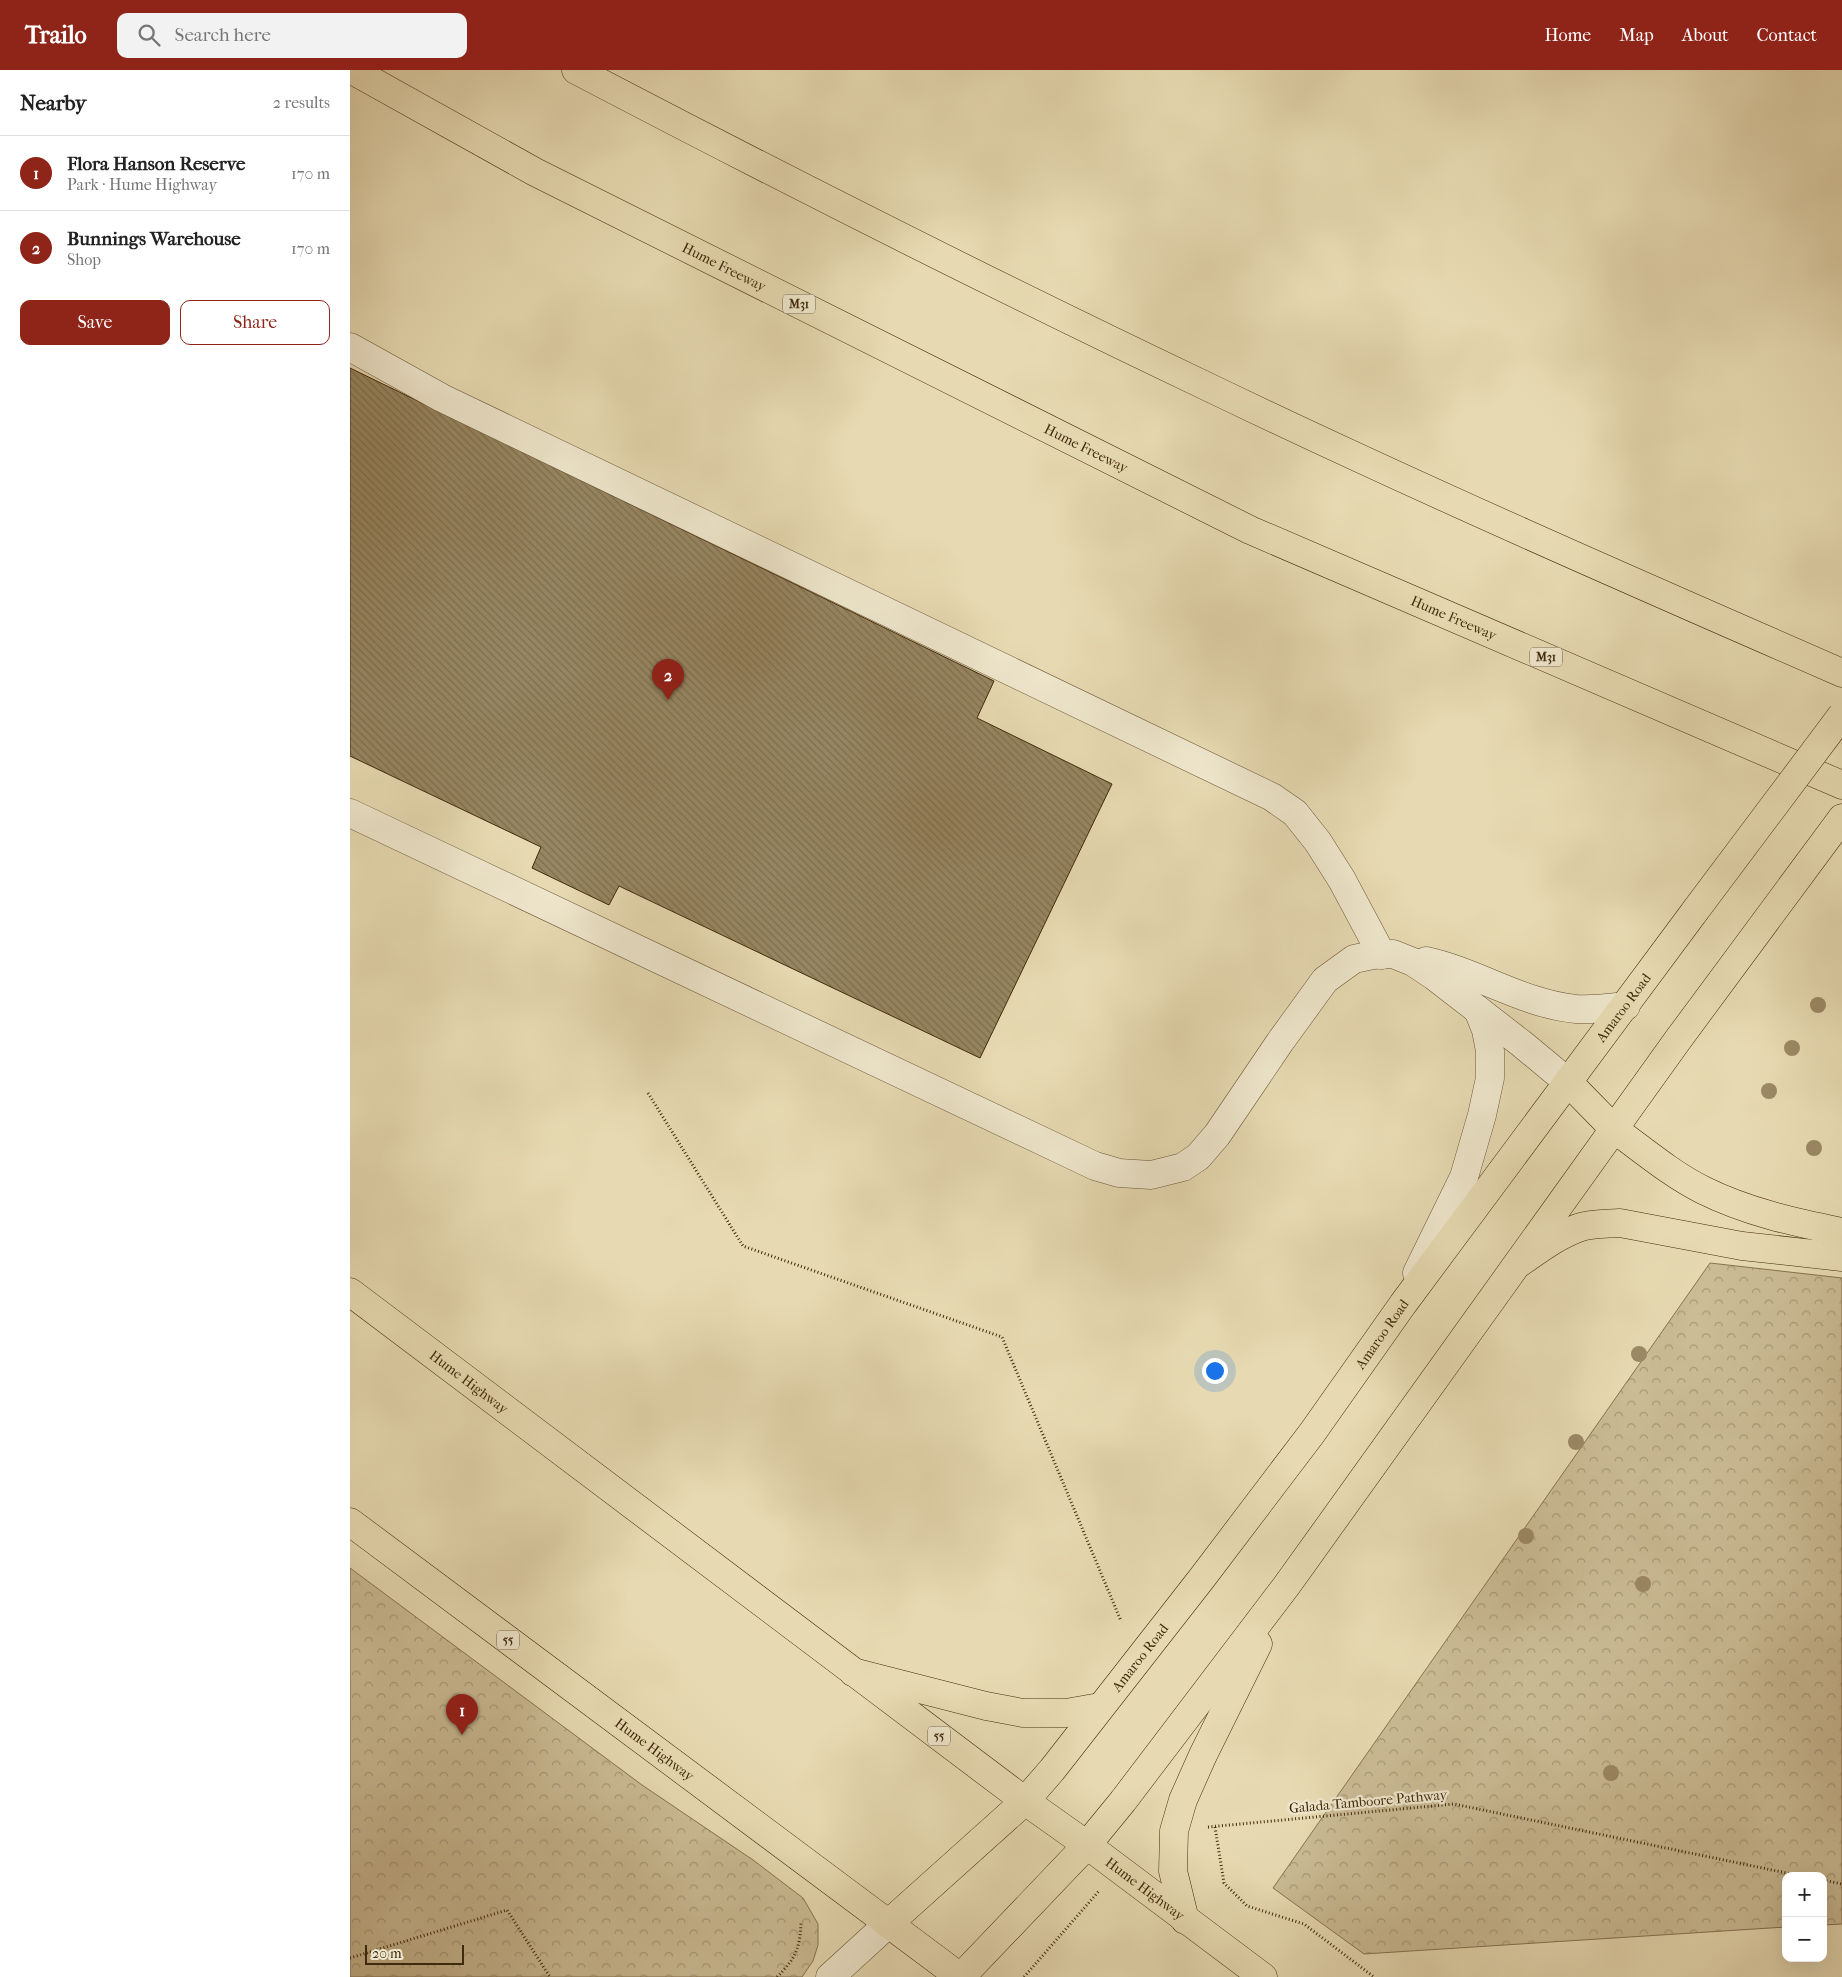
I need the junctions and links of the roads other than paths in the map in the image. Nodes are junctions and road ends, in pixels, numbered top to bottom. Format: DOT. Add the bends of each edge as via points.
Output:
graph roads {
  1 [pos="352,70"];
  2 [pos="576,70"];
  3 [pos="350,347"];
  4 [pos="1842,673"];
  5 [pos="1842,715"];
  6 [pos="1842,784"];
  7 [pos="350,813"];
  8 [pos="1842,818"];
  9 [pos="1388,954"];
  10 [pos="1626,1006"];
  11 [pos="1478,1010"];
  12 [pos="1569,1083"];
  13 [pos="1614,1129"];
  14 [pos="1842,1232"];
  15 [pos="1842,1257"];
  16 [pos="1518,1264"];
  17 [pos="350,1292"];
  18 [pos="1402,1304"];
  19 [pos="350,1522"];
  20 [pos="1287,1585"];
  21 [pos="852,1671"];
  22 [pos="1100,1707"];
  23 [pos="1025,1801"];
  24 [pos="1087,1845"];
  25 [pos="1186,1920"];
  26 [pos="888,1924"];
  27 [pos="830,1977"];
  28 [pos="960,1977"];
  29 [pos="1263,1977"];
  1 -- 6 [label="main road, Hume Freeway / M31" via="535,172 1250,530"];
  2 -- 4 [label="main road" via="828,201 1208,388 1598,567"];
  3 -- 9 [label="street" via="442,398 1272,797 1295,813 1318,842"];
  5 -- 10 [label="main road, Amaroo Road, bridge"];
  7 -- 9 [label="street" via="1094,1166 1119,1174 1151,1175 1183,1167 1198,1157 1217,1135 1325,980 1354,959"];
  8 -- 13 [label="main road"];
  9 -- 10 [label="street" via="1430,962 1534,999 1575,1009"];
  9 -- 11 [label="street" via="1427,971"];
  10 -- 12 [label="main road, Amaroo Road"];
  11 -- 12 [label="street"];
  11 -- 18 [label="street" via="1490,1051 1490,1078 1482,1115 1464,1178"];
  12 -- 13 [label="main road"];
  12 -- 18 [label="main road, Amaroo Road"];
  13 -- 14 [label="main road" via="1701,1189 1772,1217"];
  13 -- 16 [label="main road"];
  15 -- 16 [label="main road" via="1742,1246 1620,1224 1601,1224 1579,1227"];
  16 -- 20 [label="main road"];
  17 -- 21 [label="main road, Hume Highway / 55"];
  18 -- 22 [label="main road, Amaroo Road" via="1312,1433"];
  19 -- 26 [label="main road, Hume Highway / 55"];
  20 -- 24 [label="main road"];
  20 -- 25 [label="main road" via="1182,1800 1174,1831 1173,1871"];
  21 -- 22 [label="main road" via="1022,1713 1066,1713"];
  21 -- 23 [label="main road, 55"];
  22 -- 23 [label="main road, Amaroo Road"];
  23 -- 24 [label="main road, Hume Highway / 55"];
  23 -- 26 [label="main road, Amaroo Road"];
  24 -- 25 [label="main road, Hume Highway / 55"];
  24 -- 28 [label="main road"];
  25 -- 29 [label="main road, Hume Highway / 55"];
  26 -- 27 [label="street"];
  26 -- 28 [label="main road, Hume Highway / 55"];
}
